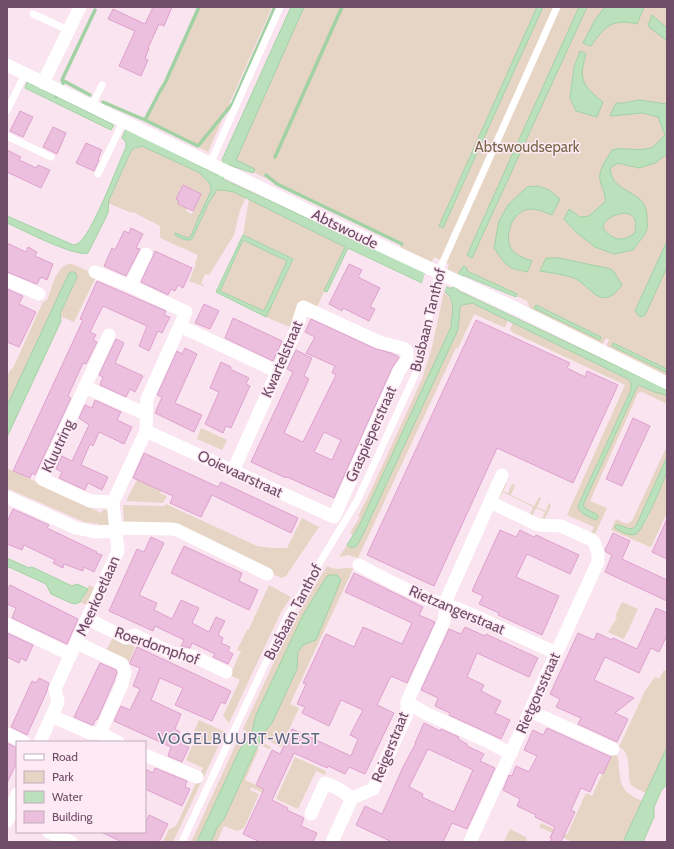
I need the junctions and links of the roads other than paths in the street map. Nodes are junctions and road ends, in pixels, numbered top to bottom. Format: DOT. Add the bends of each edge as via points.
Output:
graph roads {
  1 [pos="80,7"];
  2 [pos="280,7"];
  3 [pos="557,7"];
  4 [pos="33,14"];
  5 [pos="68,30"];
  6 [pos="7,65"];
  7 [pos="25,74"];
  8 [pos="43,82"];
  9 [pos="102,85"];
  10 [pos="91,107"];
  11 [pos="7,111"];
  12 [pos="123,122"];
  13 [pos="7,136"];
  14 [pos="51,157"];
  15 [pos="219,168"];
  16 [pos="98,174"];
  17 [pos="146,254"];
  18 [pos="95,272"];
  19 [pos="437,276"];
  20 [pos="7,280"];
  21 [pos="130,286"];
  22 [pos="39,294"];
  23 [pos="180,326"];
  24 [pos="109,335"];
  25 [pos="407,351"];
  26 [pos="278,372"];
  27 [pos="667,382"];
  28 [pos="85,387"];
  29 [pos="146,414"];
  30 [pos="146,431"];
  31 [pos="233,471"];
  32 [pos="502,475"];
  33 [pos="7,497"];
  34 [pos="114,502"];
  35 [pos="490,502"];
  36 [pos="334,517"];
  37 [pos="116,531"];
  38 [pos="358,565"];
  39 [pos="266,574"];
  40 [pos="446,605"];
  41 [pos="88,619"];
  42 [pos="7,624"];
  43 [pos="77,643"];
  44 [pos="556,653"];
  45 [pos="71,655"];
  46 [pos="226,672"];
  47 [pos="407,702"];
  48 [pos="530,711"];
  49 [pos="52,716"];
  50 [pos="100,733"];
  51 [pos="7,734"];
  52 [pos="22,741"];
  53 [pos="40,741"];
  54 [pos="116,741"];
  55 [pos="613,748"];
  56 [pos="511,754"];
  57 [pos="146,755"];
  58 [pos="197,777"];
  59 [pos="16,796"];
  60 [pos="352,798"];
  61 [pos="311,814"];
  62 [pos="12,818"];
  63 [pos="51,833"];
  64 [pos="71,842"];
  65 [pos="182,842"];
  66 [pos="332,842"];
  67 [pos="470,842"];
  1 -- 5 [label="street"];
  2 -- 15 [label="lane"];
  3 -- 19 [label="lane, Busbaan Tanthof"];
  4 -- 5 [label="lane"];
  5 -- 8 [label="street"];
  6 -- 7 [label="street, Abtswoude"];
  7 -- 8 [label="street, Abtswoude"];
  7 -- 11 [label="lane"];
  8 -- 10 [label="street, Abtswoude"];
  9 -- 10 [label="lane"];
  10 -- 12 [label="street, Abtswoude"];
  12 -- 15 [label="street, Abtswoude"];
  12 -- 16 [label="lane"];
  13 -- 14 [label="lane"];
  15 -- 19 [label="street, Abtswoude"];
  17 -- 21 [label="street"];
  18 -- 21 [label="street"];
  19 -- 27 [label="street, Abtswoude" via="458,282"];
  19 -- 65 [label="lane, Busbaan Tanthof" via="420,364 357,501 288,615"];
  20 -- 22 [label="street"];
  21 -- 23 [label="street, Meerkoetlaan" via="186,312"];
  23 -- 26 [label="street"];
  23 -- 29 [label="street, Meerkoetlaan" via="146,400"];
  24 -- 28 [label="street, Kluutring"];
  25 -- 26 [label="street, Kwartelstraat" via="379,342 303,306"];
  25 -- 36 [label="street, Graspieperstraat" via="407,360 399,371"];
  26 -- 31 [label="street, Kwartelstraat"];
  28 -- 29 [label="street"];
  28 -- 34 [label="street, Kluutring" via="42,479 90,501"];
  29 -- 30 [label="street, Meerkoetlaan"];
  30 -- 31 [label="street, Ooievaarstraat"];
  30 -- 34 [label="street, Meerkoetlaan"];
  31 -- 36 [label="street, Ooievaarstraat"];
  32 -- 35 [label="street"];
  33 -- 37 [label="street" via="76,528 95,532"];
  34 -- 37 [label="street, Meerkoetlaan"];
  35 -- 40 [label="street"];
  35 -- 44 [label="street, Rietgorsstraat" via="538,525 561,526 594,542 598,562"];
  37 -- 39 [label="street" via="124,528 177,530"];
  37 -- 41 [label="street, Meerkoetlaan" via="118,551"];
  38 -- 40 [label="street, Rietzangerstraat"];
  40 -- 44 [label="street, Rietzangerstraat"];
  40 -- 47 [label="street" via="444,621"];
  41 -- 43 [label="street, Meerkoetlaan"];
  41 -- 46 [label="street, Roerdomphof" via="126,638 135,635 172,653 195,657"];
  42 -- 45 [label="street"];
  43 -- 45 [label="street, Meerkoetlaan"];
  43 -- 50 [label="street" via="122,664 125,672"];
  44 -- 48 [label="street, Rietgorsstraat"];
  45 -- 49 [label="street, Meerkoetlaan" via="55,689 58,702"];
  47 -- 56 [label="street, Reigerstraat"];
  47 -- 60 [label="street, Reigerstraat" via="407,714 373,789"];
  48 -- 55 [label="street"];
  48 -- 56 [label="street, Rietgorsstraat"];
  49 -- 50 [label="street" via="90,733"];
  49 -- 53 [label="street, Meerkoetlaan"];
  50 -- 54 [label="street"];
  51 -- 52 [label="street"];
  56 -- 67 [label="street, Rietgorsstraat"];
  57 -- 58 [label="street"];
  59 -- 62 [label="street"];
  60 -- 61 [label="street" via="325,783"];
  60 -- 66 [label="street"];
  63 -- 64 [label="street"];
}
